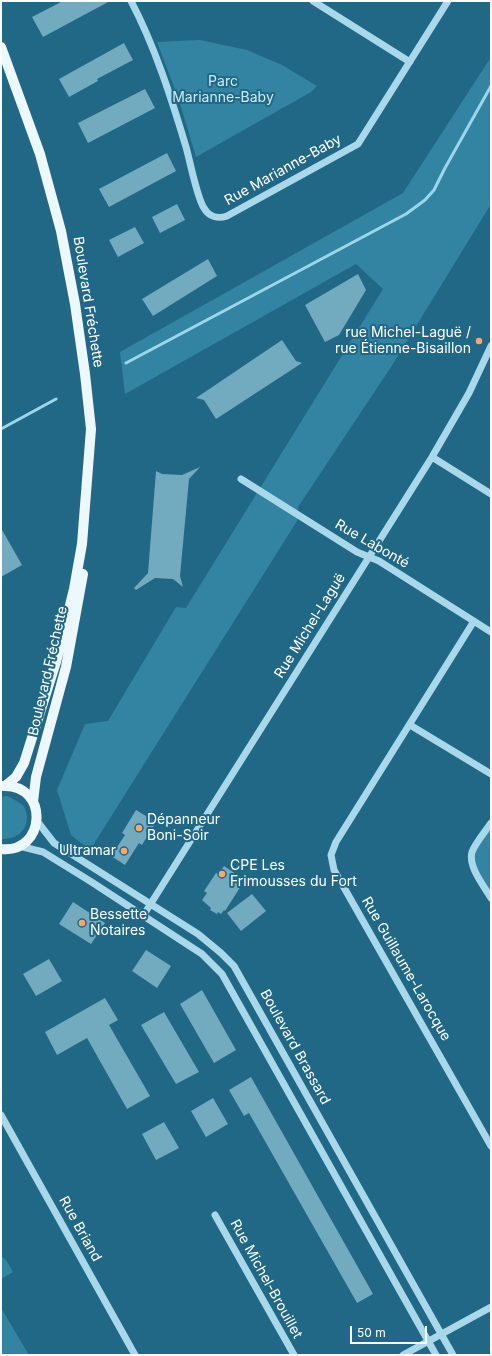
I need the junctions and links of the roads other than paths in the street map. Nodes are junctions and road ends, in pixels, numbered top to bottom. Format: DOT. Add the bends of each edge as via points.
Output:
graph roads {
  1 [pos="131,1"];
  2 [pos="313,1"];
  3 [pos="448,1"];
  4 [pos="1,47"];
  5 [pos="1,60"];
  6 [pos="410,62"];
  7 [pos="10,72"];
  8 [pos="491,346"];
  9 [pos="488,361"];
  10 [pos="432,456"];
  11 [pos="241,479"];
  12 [pos="491,494"];
  13 [pos="82,544"];
  14 [pos="368,557"];
  15 [pos="474,621"];
  16 [pos="491,632"];
  17 [pos="410,725"];
  18 [pos="491,774"];
  19 [pos="3,786"];
  20 [pos="33,802"];
  21 [pos="37,821"];
  22 [pos="491,823"];
  23 [pos="16,847"];
  24 [pos="1,849"];
  25 [pos="1,854"];
  26 [pos="491,898"];
  27 [pos="151,904"];
  28 [pos="143,916"];
  29 [pos="1,1115"];
  30 [pos="491,1146"];
  31 [pos="215,1215"];
  32 [pos="491,1307"];
  33 [pos="441,1335"];
  34 [pos="428,1341"];
  35 [pos="135,1355"];
  36 [pos="294,1355"];
  37 [pos="403,1355"];
  38 [pos="436,1355"];
  39 [pos="453,1355"];
  1 -- 6 [label="street, Rue Marianne-Baby" via="164,80 202,206 210,215 217,218 227,216 358,144"];
  2 -- 6 [label="street"];
  3 -- 6 [label="street, Rue Marianne-Baby"];
  4 -- 7 [label="main road, Boulevard Fréchette"];
  5 -- 7 [label="main road, Boulevard Fréchette"];
  7 -- 13 [label="main road, Boulevard Fréchette" via="40,154 62,231 86,374 91,429"];
  8 -- 9 [label="street, Rue Michel-Laguë"];
  9 -- 10 [label="street, Rue Michel-Laguë"];
  10 -- 12 [label="street"];
  10 -- 14 [label="street, Rue Michel-Laguë"];
  11 -- 14 [label="street, Rue Labonté" via="356,552"];
  13 -- 19 [label="main road, Boulevard Fréchette" via="63,636 40,715 19,773 13,781"];
  13 -- 20 [label="main road, Boulevard Fréchette" via="84,560 78,604 66,667 36,777"];
  14 -- 15 [label="street, Rue Labonté" via="379,561"];
  14 -- 27 [label="street, Rue Michel-Laguë"];
  15 -- 16 [label="street, Rue Labonté"];
  15 -- 17 [label="street, Rue Guillaume-Larocque"];
  17 -- 18 [label="street"];
  17 -- 30 [label="street, Rue Guillaume-Larocque" via="336,842 331,855 332,866"];
  19 -- 20 [label="main road" via="20,789"];
  20 -- 21 [label="main road, Boulevard Fréchette"];
  21 -- 23 [label="main road" via="30,837"];
  21 -- 27 [label="street, Boulevard Brassard" via="54,843"];
  22 -- 26 [label="street" via="472,856 473,866"];
  23 -- 24 [label="main road"];
  23 -- 25 [label="main road"];
  23 -- 28 [label="street, Boulevard Brassard" via="47,854"];
  27 -- 28 [label="street, Rue Michel-Laguë"];
  27 -- 33 [label="street, Boulevard Brassard" via="207,941 238,973"];
  28 -- 34 [label="street, Boulevard Brassard" via="202,954 222,974"];
  29 -- 35 [label="street, Rue Briand"];
  31 -- 36 [label="street, Rue Michel-Brouillet"];
  32 -- 33 [label="street"];
  33 -- 34 [label="street"];
  33 -- 39 [label="street, Boulevard Brassard"];
  34 -- 37 [label="street"];
  34 -- 38 [label="street, Boulevard Brassard"];
}
